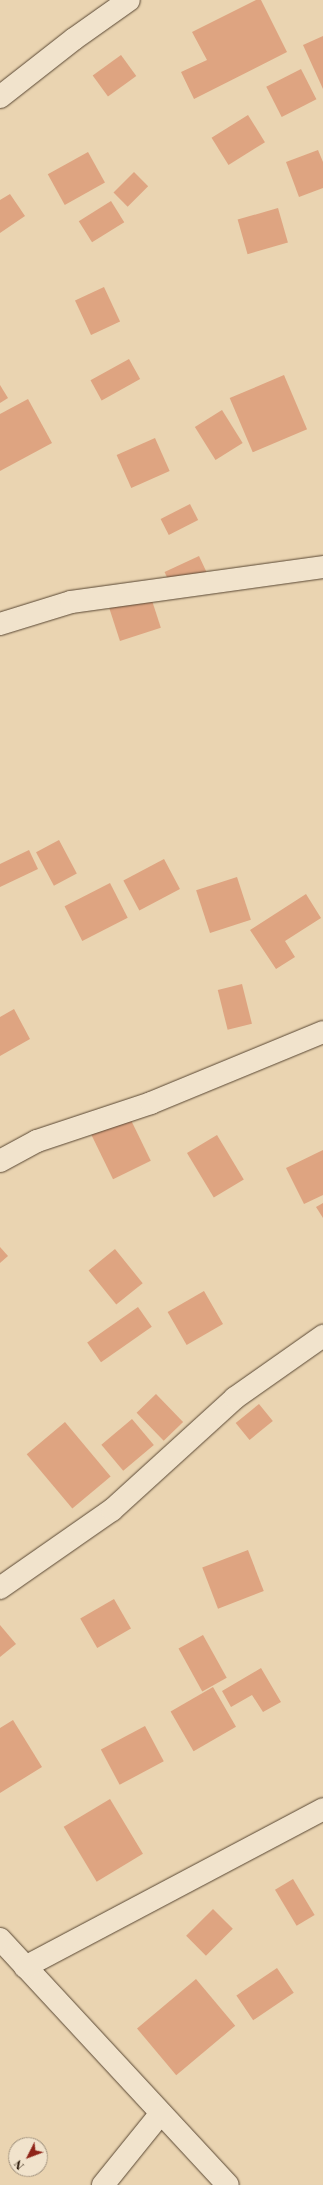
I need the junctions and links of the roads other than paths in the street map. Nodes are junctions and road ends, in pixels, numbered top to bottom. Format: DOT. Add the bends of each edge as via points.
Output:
graph roads {
  1 [pos="130,0"];
  2 [pos="0,97"];
  3 [pos="323,567"];
  4 [pos="0,624"];
  5 [pos="323,1032"];
  6 [pos="0,1161"];
  7 [pos="323,1336"];
  8 [pos="0,1588"];
  9 [pos="323,1810"];
  10 [pos="0,1939"];
  11 [pos="25,1967"];
  12 [pos="161,2113"];
  13 [pos="103,2185"];
  14 [pos="228,2185"];
  1 -- 2 [label="street" via="74,39"];
  3 -- 4 [label="street" via="71,602"];
  5 -- 6 [label="street" via="151,1103 37,1141"];
  7 -- 8 [label="street" via="235,1398 112,1510"];
  9 -- 11 [label="street"];
  10 -- 11 [label="street"];
  11 -- 12 [label="street"];
  12 -- 13 [label="street"];
  12 -- 14 [label="street"];
}
